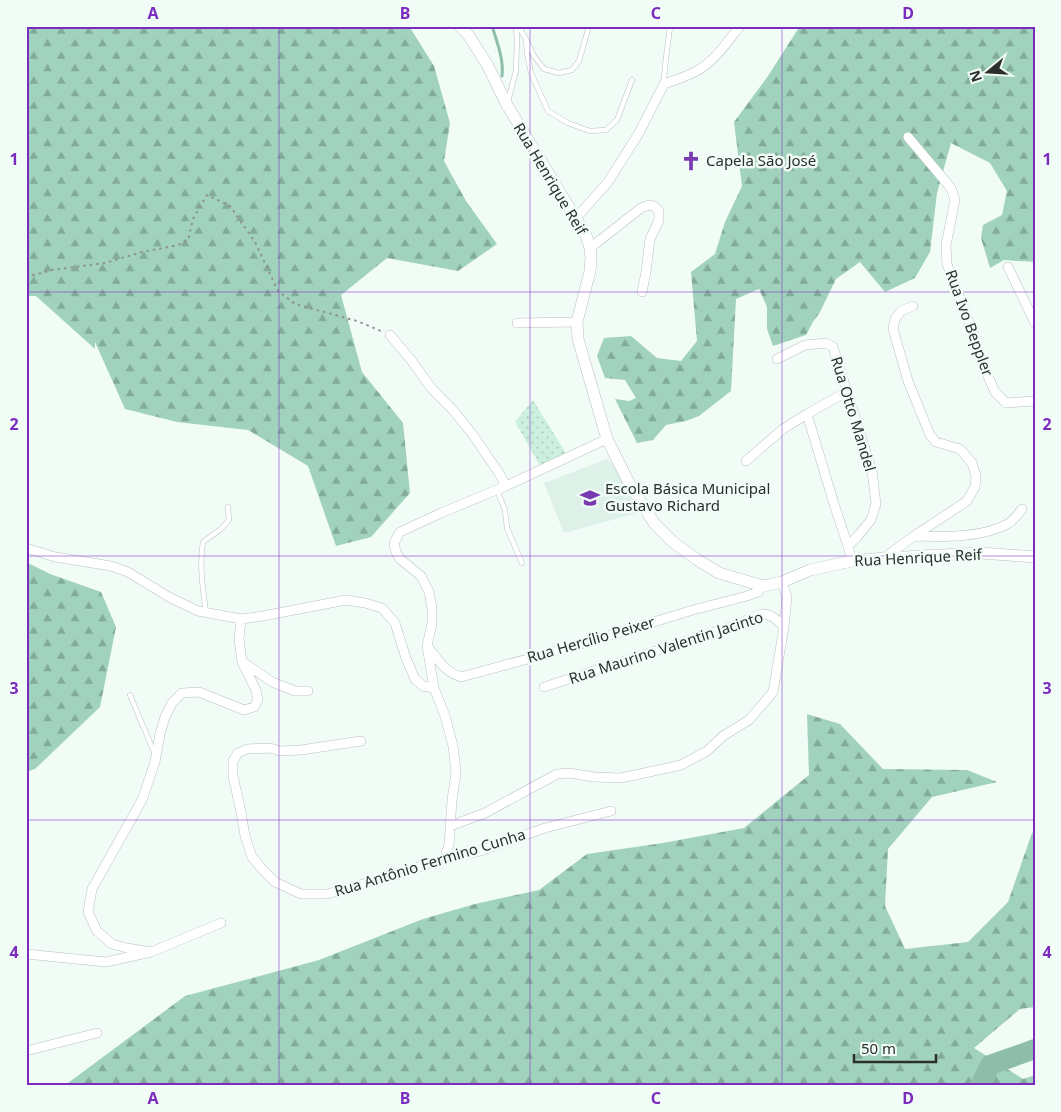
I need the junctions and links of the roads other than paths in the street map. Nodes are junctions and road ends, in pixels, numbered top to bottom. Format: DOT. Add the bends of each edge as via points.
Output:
graph roads {
  1 [pos="460,26"];
  2 [pos="517,26"];
  3 [pos="589,26"];
  4 [pos="670,26"];
  5 [pos="740,26"];
  6 [pos="526,39"];
  7 [pos="632,80"];
  8 [pos="664,84"];
  9 [pos="506,106"];
  10 [pos="908,137"];
  11 [pos="576,218"];
  12 [pos="590,248"];
  13 [pos="1008,268"];
  14 [pos="642,292"];
  15 [pos="913,306"];
  16 [pos="577,322"];
  17 [pos="517,323"];
  18 [pos="1035,323"];
  19 [pos="390,335"];
  20 [pos="777,359"];
  21 [pos="848,391"];
  22 [pos="1035,402"];
  23 [pos="807,414"];
  24 [pos="607,439"];
  25 [pos="746,462"];
  26 [pos="501,488"];
  27 [pos="228,507"];
  28 [pos="1022,509"];
  29 [pos="914,536"];
  30 [pos="848,546"];
  31 [pos="26,548"];
  32 [pos="1034,555"];
  33 [pos="884,558"];
  34 [pos="852,561"];
  35 [pos="522,563"];
  36 [pos="782,582"];
  37 [pos="763,586"];
  38 [pos="206,612"];
  39 [pos="241,619"];
  40 [pos="784,627"];
  41 [pos="427,646"];
  42 [pos="242,662"];
  43 [pos="434,688"];
  44 [pos="544,688"];
  45 [pos="308,692"];
  46 [pos="130,695"];
  47 [pos="362,741"];
  48 [pos="156,756"];
  49 [pos="611,811"];
  50 [pos="450,826"];
  51 [pos="444,859"];
  52 [pos="221,923"];
  53 [pos="151,952"];
  54 [pos="26,954"];
  55 [pos="97,1033"];
  56 [pos="26,1051"];
  1 -- 9 [label="street, Rua Henrique Reif" via="488,66"];
  2 -- 6 [label="lane"];
  2 -- 9 [label="lane" via="516,71"];
  3 -- 6 [label="lane" via="579,61 572,70 559,73 544,69"];
  4 -- 8 [label="lane"];
  5 -- 8 [label="street" via="700,69"];
  6 -- 7 [label="lane" via="531,73 548,111 568,123 590,131 606,130 617,120"];
  8 -- 11 [label="street" via="639,133 608,182"];
  9 -- 11 [label="street, Rua Henrique Reif"];
  10 -- 22 [label="street, Rua Ivo Beppler" via="951,188 955,200 946,245 947,264 995,392 1006,403"];
  11 -- 12 [label="street, Rua Henrique Reif"];
  12 -- 14 [label="street" via="642,208 654,206 659,211 659,220 650,239"];
  12 -- 16 [label="street, Rua Henrique Reif" via="590,271"];
  13 -- 18 [label="street"];
  15 -- 29 [label="street" via="901,310 893,329 908,381 930,435 936,442 960,449 972,463 976,476 975,487 967,501"];
  16 -- 17 [label="street"];
  16 -- 24 [label="street, Rua Henrique Reif" via="578,339"];
  19 -- 26 [label="street" via="473,435 499,473"];
  20 -- 21 [label="street, Rua Otto Mandel" via="806,345 826,343 833,347"];
  21 -- 23 [label="street"];
  21 -- 30 [label="street, Rua Otto Mandel" via="872,471 876,504 871,520"];
  23 -- 25 [label="street" via="783,429"];
  23 -- 30 [label="street"];
  24 -- 26 [label="street"];
  24 -- 37 [label="street, Rua Henrique Reif" via="642,506 673,542 718,573"];
  26 -- 35 [label="lane" via="507,528"];
  26 -- 41 [label="street" via="400,532 394,543 400,560 421,576 430,592 432,623"];
  27 -- 38 [label="lane" via="229,520 203,542 201,563"];
  28 -- 29 [label="street" via="1010,522 994,530 950,537"];
  29 -- 33 [label="street"];
  30 -- 34 [label="street"];
  31 -- 38 [label="street" via="128,572 169,597"];
  32 -- 33 [label="street, Rua Henrique Reif" via="981,553"];
  33 -- 34 [label="street, Rua Henrique Reif"];
  34 -- 36 [label="street, Rua Henrique Reif" via="810,570"];
  36 -- 37 [label="street, Rua Henrique Reif"];
  36 -- 40 [label="street" via="787,597"];
  37 -- 41 [label="street, Rua Hercílio Peixer" via="747,596 461,676 452,674"];
  38 -- 39 [label="street"];
  39 -- 42 [label="street"];
  39 -- 43 [label="street" via="346,600 382,608 394,623 415,679 423,686"];
  40 -- 44 [label="street, Rua Maurino Valentin Jacinto" via="772,616 761,614"];
  40 -- 50 [label="street" via="773,692 749,720 707,751 681,765 621,778 557,774 484,813"];
  41 -- 43 [label="street"];
  42 -- 45 [label="street" via="272,682 295,692"];
  42 -- 48 [label="street" via="256,690 258,700 254,708 244,710 199,692 182,693 164,717"];
  43 -- 50 [label="street" via="453,746 456,773"];
  46 -- 48 [label="lane"];
  47 -- 51 [label="street, Rua Antônio Fermino Cunha" via="301,750 247,749 238,753 233,761 233,776 252,857 275,882 301,894 327,894"];
  48 -- 53 [label="street" via="142,800 92,888 88,912 97,931 112,944"];
  49 -- 51 [label="street, Rua Antônio Fermino Cunha"];
  50 -- 51 [label="street"];
  52 -- 53 [label="street"];
  53 -- 54 [label="street" via="106,962"];
  55 -- 56 [label="street"];
}
